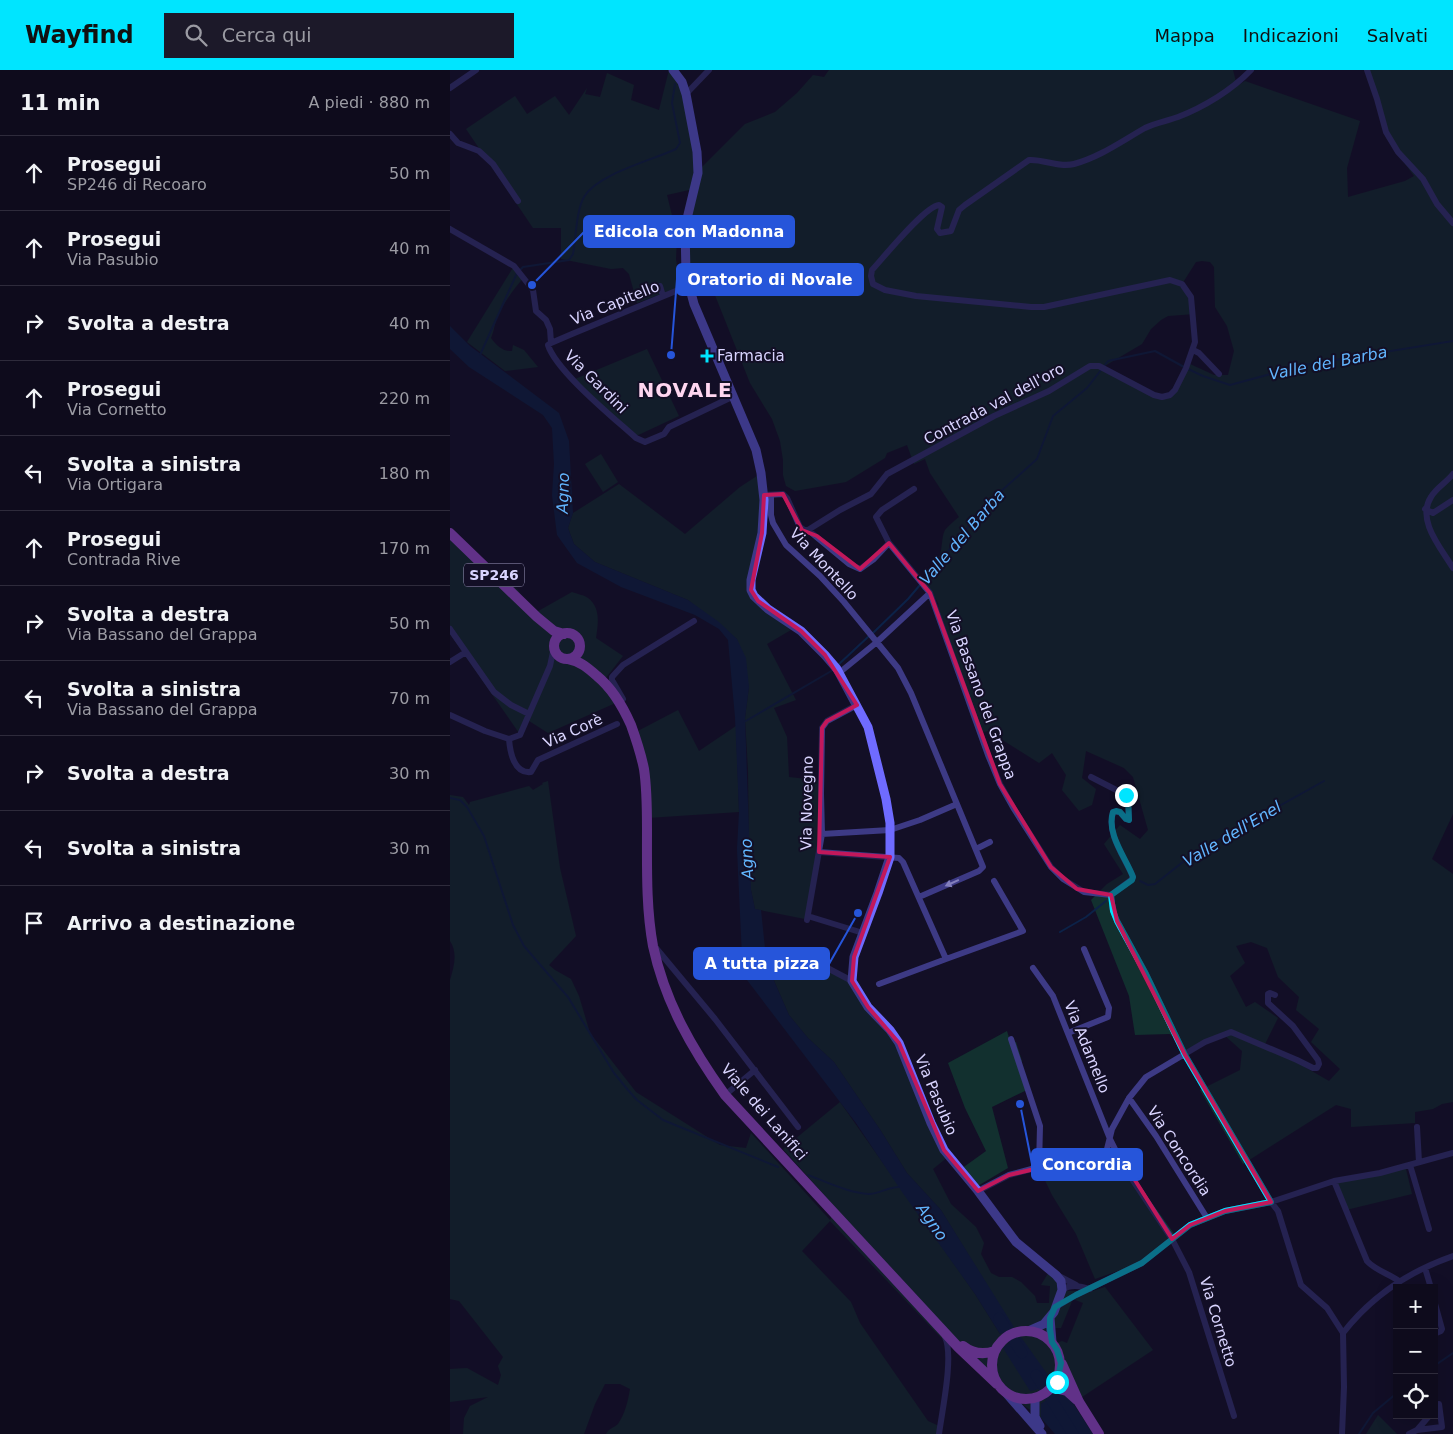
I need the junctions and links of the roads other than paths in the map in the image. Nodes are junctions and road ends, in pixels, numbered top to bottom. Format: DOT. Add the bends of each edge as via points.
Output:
graph roads {
  1 [pos="476,70"];
  2 [pos="673,70"];
  3 [pos="709,70"];
  4 [pos="1251,70"];
  5 [pos="1367,70"];
  6 [pos="451,84"];
  7 [pos="686,94"];
  8 [pos="450,134"];
  9 [pos="518,201"];
  10 [pos="1453,223"];
  11 [pos="450,229"];
  12 [pos="660,286"];
  13 [pos="688,286"];
  14 [pos="663,296"];
  15 [pos="551,344"];
  16 [pos="1193,350"];
  17 [pos="1219,374"];
  18 [pos="734,396"];
  19 [pos="1453,474"];
  20 [pos="914,489"];
  21 [pos="767,495"];
  22 [pos="1453,500"];
  23 [pos="1425,509"];
  24 [pos="808,530"];
  25 [pos="450,533"];
  26 [pos="889,542"];
  27 [pos="1453,568"];
  28 [pos="930,593"];
  29 [pos="537,617"];
  30 [pos="694,621"];
  31 [pos="450,629"];
  32 [pos="564,634"];
  33 [pos="876,641"];
  34 [pos="555,645"];
  35 [pos="580,648"];
  36 [pos="466,652"];
  37 [pos="567,659"];
  38 [pos="450,662"];
  39 [pos="550,666"];
  40 [pos="836,669"];
  41 [pos="601,679"];
  42 [pos="619,701"];
  43 [pos="857,705"];
  44 [pos="529,714"];
  45 [pos="450,715"];
  46 [pos="617,724"];
  47 [pos="509,739"];
  48 [pos="1091,778"];
  49 [pos="957,804"];
  50 [pos="890,830"];
  51 [pos="822,834"];
  52 [pos="990,842"];
  53 [pos="976,848"];
  54 [pos="819,852"];
  55 [pos="890,857"];
  56 [pos="994,881"];
  57 [pos="1111,895"];
  58 [pos="919,897"];
  59 [pos="864,933"];
  60 [pos="653,945"];
  61 [pos="1084,949"];
  62 [pos="946,959"];
  63 [pos="816,962"];
  64 [pos="1034,968"];
  65 [pos="852,981"];
  66 [pos="879,984"];
  67 [pos="1271,993"];
  68 [pos="1068,1033"];
  69 [pos="1012,1039"];
  70 [pos="1185,1055"];
  71 [pos="755,1070"];
  72 [pos="725,1095"];
  73 [pos="1129,1098"];
  74 [pos="798,1127"];
  75 [pos="1417,1128"];
  76 [pos="1110,1139"];
  77 [pos="1453,1153"];
  78 [pos="1419,1162"];
  79 [pos="1410,1165"];
  80 [pos="1038,1167"];
  81 [pos="1334,1181"];
  82 [pos="978,1191"];
  83 [pos="1271,1202"];
  84 [pos="1207,1218"];
  85 [pos="1429,1229"];
  86 [pos="1172,1239"];
  87 [pos="1453,1256"];
  88 [pos="1425,1268"];
  89 [pos="1056,1275"];
  90 [pos="1398,1281"];
  91 [pos="1430,1284"];
  92 [pos="1076,1285"];
  93 [pos="1090,1289"];
  94 [pos="1062,1290"];
  95 [pos="1055,1307"];
  96 [pos="1438,1314"];
  97 [pos="1050,1318"];
  98 [pos="939,1324"];
  99 [pos="1028,1331"];
  100 [pos="1438,1332"];
  101 [pos="1343,1333"];
  102 [pos="1052,1342"];
  103 [pos="958,1347"];
  104 [pos="997,1347"];
  105 [pos="949,1356"];
  106 [pos="1061,1363"];
  107 [pos="997,1384"];
  108 [pos="1054,1388"];
  109 [pos="1007,1394"];
  110 [pos="1035,1398"];
  111 [pos="1079,1402"];
  112 [pos="1438,1405"];
  113 [pos="1234,1416"];
  114 [pos="1427,1419"];
  115 [pos="1417,1430"];
  116 [pos="940,1434"];
  117 [pos="1044,1434"];
  118 [pos="1099,1434"];
  119 [pos="1342,1434"];
  120 [pos="1410,1434"];
  1 -- 6 [label="street"];
  2 -- 7 [label="main road"];
  3 -- 7 [label="street"];
  4 -- 16 [label="street, Contrada val dell'oro" via="1240,81 1190,113 1147,127 1096,155 1072,164 1028,160 959,210 951,231 947,233 940,233 937,229 942,207 934,205 872,270 873,284 885,290 1031,307 1170,280 1182,284 1192,302"];
  5 -- 10 [label="street" via="1386,132"];
  7 -- 13 [label="main road" via="698,173 685,227"];
  8 -- 9 [label="street" via="458,143 479,151 493,164"];
  11 -- 15 [label="street, Via Gardini" via="514,266 534,295 536,311 546,320"];
  12 -- 14 [label="street"];
  13 -- 14 [label="street, Via Capitello"];
  13 -- 18 [label="main road"];
  14 -- 15 [label="street, Via Capitello"];
  15 -- 18 [label="street, Via Gardini" via="548,345 551,354 582,388 636,438 645,442"];
  16 -- 17 [label="street"];
  16 -- 24 [label="street, Contrada val dell'oro" via="1170,395 1162,398 1102,368 1090,366 1049,391 994,416 887,474 871,494"];
  18 -- 21 [label="main road" via="756,450"];
  19 -- 23 [label="street" via="1431,496"];
  20 -- 26 [label="street, Via Bassano del Grappa" via="876,517"];
  21 -- 24 [label="street" via="782,494 787,498 800,527"];
  21 -- 33 [label="street, Via Montello" via="774,523 786,545 820,576"];
  21 -- 40 [label="main road" via="751,590 758,601 801,631"];
  22 -- 23 [label="street" via="1433,513"];
  23 -- 27 [label="street" via="1431,530"];
  24 -- 26 [label="street" via="849,564 860,569"];
  25 -- 29 [label="main road, Viale dei Lanifici / SP246"];
  26 -- 28 [label="street, Via Bassano del Grappa"];
  28 -- 33 [label="street"];
  28 -- 57 [label="street, Via Bassano del Grappa" via="988,755 1014,809 1051,867 1063,879 1084,892"];
  29 -- 32 [label="main road, Viale dei Lanifici / SP246"];
  29 -- 34 [label="main road, Viale dei Lanifici / SP246" via="553,636"];
  30 -- 42 [label="street" via="630,660 612,676 623,699"];
  31 -- 36 [label="street"];
  32 -- 34 [label="main road"];
  32 -- 35 [label="main road, Viale dei Lanifici / SP246" via="577,638"];
  33 -- 40 [label="street"];
  33 -- 49 [label="street, Via Montello" via="898,668 911,693"];
  34 -- 37 [label="main road, Viale dei Lanifici / SP246" via="559,656"];
  34 -- 39 [label="street"];
  35 -- 37 [label="main road" via="576,656"];
  35 -- 41 [label="main road, Viale dei Lanifici" via="581,656"];
  36 -- 38 [label="street"];
  36 -- 44 [label="street" via="494,692"];
  37 -- 39 [label="street" via="558,660"];
  37 -- 41 [label="main road, Viale dei Lanifici" via="579,662"];
  39 -- 44 [label="street"];
  40 -- 43 [label="main road"];
  41 -- 42 [label="main road, Viale dei Lanifici"];
  42 -- 60 [label="main road, Viale dei Lanifici" via="635,736 644,769 648,899"];
  43 -- 50 [label="main road" via="873,743"];
  43 -- 51 [label="street, Via Novegno" via="827,721 822,728"];
  44 -- 47 [label="street" via="520,734"];
  45 -- 47 [label="street"];
  46 -- 47 [label="street, Via Corè" via="538,760 531,772 525,773 512,758"];
  48 -- 57 [label="street" via="1123,792 1128,798 1129,820 1116,811 1111,818 1133,877"];
  49 -- 50 [label="street"];
  49 -- 53 [label="street, Via Montello"];
  50 -- 51 [label="street"];
  50 -- 55 [label="main road"];
  51 -- 54 [label="street, Via Novegno"];
  52 -- 53 [label="street"];
  53 -- 58 [label="street, Via Montello, one-way" via="983,866 979,871"];
  54 -- 55 [label="street"];
  54 -- 59 [label="street, Via Novegno" via="809,918"];
  55 -- 58 [label="street" via="903,862"];
  55 -- 59 [label="main road"];
  56 -- 62 [label="street" via="1023,931"];
  57 -- 70 [label="street" via="1117,921"];
  58 -- 62 [label="street"];
  59 -- 65 [label="main road" via="854,957"];
  60 -- 71 [label="street"];
  60 -- 72 [label="main road, Viale dei Lanifici" via="674,1011 703,1064"];
  61 -- 68 [label="street" via="1109,1008 1108,1017"];
  62 -- 66 [label="street"];
  63 -- 65 [label="street"];
  64 -- 68 [label="street, Via Adamello" via="1053,996"];
  65 -- 82 [label="main road, Via Pasubio" via="868,1007 899,1043 944,1150"];
  67 -- 70 [label="street, Via Concordia" via="1268,1003 1293,1026 1318,1060 1317,1068 1231,1032 1205,1042"];
  68 -- 76 [label="street, Via Adamello"];
  69 -- 80 [label="street" via="1040,1126"];
  70 -- 73 [label="street, Via Concordia" via="1146,1077"];
  70 -- 83 [label="street"];
  71 -- 72 [label="street"];
  71 -- 74 [label="street"];
  72 -- 98 [label="main road, Viale dei Lanifici"];
  73 -- 76 [label="street, Via Concordia"];
  73 -- 84 [label="street, Via Concordia"];
  75 -- 78 [label="street"];
  76 -- 80 [label="street, Via Concordia" via="1106,1153 1070,1163"];
  76 -- 86 [label="street, Via Cornetto" via="1124,1167"];
  77 -- 78 [label="street"];
  78 -- 79 [label="street"];
  79 -- 81 [label="street"];
  79 -- 85 [label="street"];
  80 -- 82 [label="street, Via Concordia" via="1008,1175"];
  81 -- 83 [label="street"];
  81 -- 90 [label="street" via="1367,1261"];
  82 -- 89 [label="main road, Via Pasubio" via="1016,1242"];
  83 -- 84 [label="street"];
  83 -- 101 [label="street" via="1280,1215 1301,1285 1327,1308"];
  84 -- 86 [label="street" via="1190,1225"];
  86 -- 93 [label="street" via="1142,1263"];
  86 -- 113 [label="street, Via Cornetto" via="1189,1272"];
  87 -- 88 [label="street"];
  88 -- 90 [label="street"];
  88 -- 91 [label="street"];
  89 -- 92 [label="street"];
  89 -- 94 [label="main road, Via Pasubio"];
  90 -- 101 [label="street" via="1357,1316"];
  92 -- 93 [label="street"];
  92 -- 94 [label="street"];
  93 -- 95 [label="street"];
  94 -- 95 [label="main road"];
  95 -- 97 [label="main road"];
  96 -- 100 [label="street" via="1442,1329"];
  97 -- 99 [label="main road"];
  97 -- 102 [label="main road"];
  98 -- 103 [label="main road, Viale dei Lanifici"];
  98 -- 104 [label="main road, Viale dei Lanifici" via="966,1348 977,1353 986,1354"];
  98 -- 105 [label="street" via="948,1343"];
  99 -- 102 [label="main road" via="1037,1332"];
  99 -- 104 [label="main road" via="1008,1336"];
  101 -- 119 [label="street"];
  102 -- 106 [label="main road"];
  103 -- 105 [label="street"];
  103 -- 107 [label="main road, Viale dei Lanifici"];
  104 -- 107 [label="main road" via="992,1368"];
  105 -- 116 [label="street"];
  106 -- 108 [label="main road"];
  106 -- 111 [label="main road"];
  107 -- 109 [label="main road"];
  108 -- 110 [label="main road"];
  108 -- 111 [label="main road" via="1067,1391"];
  109 -- 110 [label="main road" via="1026,1400"];
  109 -- 117 [label="main road"];
  110 -- 117 [label="main road" via="1035,1417"];
  111 -- 118 [label="main road"];
  112 -- 115 [label="street" via="1442,1427"];
  114 -- 115 [label="street"];
  115 -- 120 [label="street"];
}
